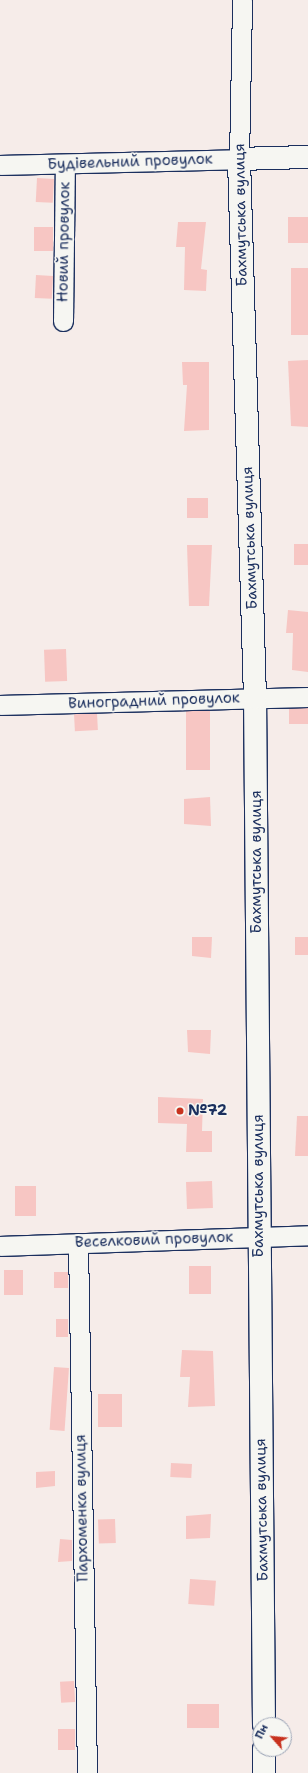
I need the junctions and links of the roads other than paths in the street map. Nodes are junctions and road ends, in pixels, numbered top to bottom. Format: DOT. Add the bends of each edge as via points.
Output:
graph roads {
  1 [pos="242,0"];
  2 [pos="308,157"];
  3 [pos="239,159"];
  4 [pos="65,164"];
  5 [pos="0,165"];
  6 [pos="63,321"];
  7 [pos="308,696"];
  8 [pos="255,698"];
  9 [pos="0,705"];
  10 [pos="308,1235"];
  11 [pos="259,1236"];
  12 [pos="78,1243"];
  13 [pos="0,1246"];
  14 [pos="264,1717"];
  15 [pos="264,1757"];
  16 [pos="87,1773"];
  17 [pos="264,1773"];
  1 -- 3 [label="street, Бахмутська вулиця"];
  2 -- 3 [label="street, Будівельний провулок"];
  3 -- 4 [label="street, Будівельний провулок"];
  3 -- 8 [label="street, Бахмутська вулиця"];
  4 -- 5 [label="street, Будівельний провулок"];
  4 -- 6 [label="street, Новий провулок"];
  7 -- 8 [label="street, Виноградний провулок"];
  8 -- 9 [label="street, Виноградний провулок"];
  8 -- 11 [label="street, Бахмутська вулиця"];
  10 -- 11 [label="street, Веселковий провулок"];
  11 -- 12 [label="street, Веселковий провулок"];
  11 -- 14 [label="street, Бахмутська вулиця"];
  12 -- 13 [label="street, Веселковий провулок"];
  12 -- 16 [label="street, Пархоменка вулиця"];
  15 -- 17 [label="street"];
}
